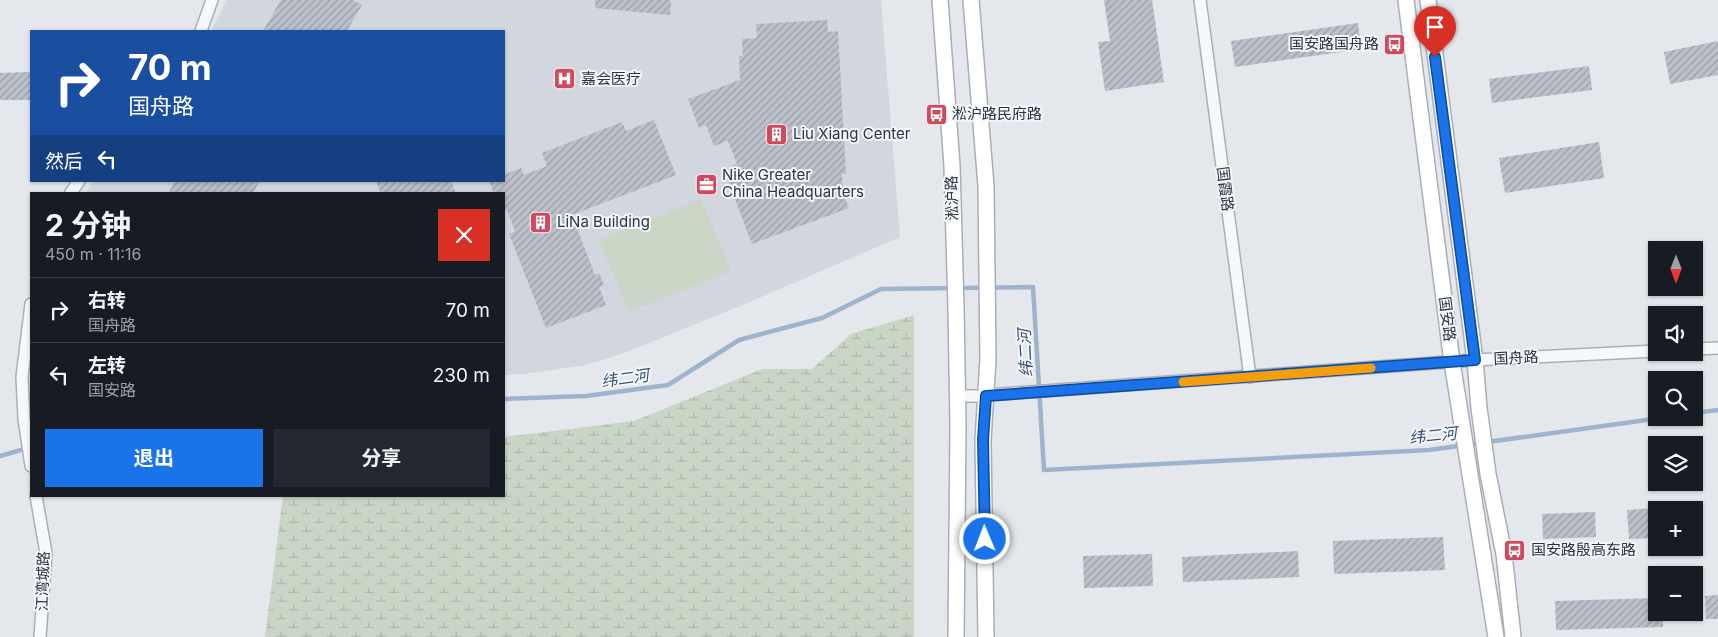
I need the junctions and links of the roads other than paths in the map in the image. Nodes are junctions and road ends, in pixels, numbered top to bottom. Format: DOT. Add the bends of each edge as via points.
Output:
graph roads {
  1 [pos="212,0"];
  2 [pos="940,0"];
  3 [pos="971,0"];
  4 [pos="1200,0"];
  5 [pos="1406,0"];
  6 [pos="1428,0"];
  7 [pos="201,30"];
  8 [pos="30,312"];
  9 [pos="1718,348"];
  10 [pos="1703,349"];
  11 [pos="1648,351"];
  12 [pos="1475,360"];
  13 [pos="1452,362"];
  14 [pos="1250,377"];
  15 [pos="957,396"];
  16 [pos="987,396"];
  17 [pos="30,459"];
  18 [pos="36,497"];
  19 [pos="40,637"];
  20 [pos="956,637"];
  21 [pos="986,637"];
  22 [pos="1496,637"];
  23 [pos="1514,637"];
  1 -- 7 [label="street"];
  2 -- 15 [label="street, 淞沪路" via="952,166"];
  3 -- 16 [label="street" via="986,186"];
  4 -- 14 [label="street, 国霞路"];
  5 -- 13 [label="street, 国安路"];
  6 -- 12 [label="street, 国安路"];
  8 -- 17 [label="street" via="22,377"];
  9 -- 10 [label="street"];
  11 -- 12 [label="street, 国舟路"];
  12 -- 13 [label="street, 国舟路"];
  12 -- 23 [label="street, 国安路" via="1488,474 1504,554"];
  13 -- 14 [label="street, 国舟路"];
  13 -- 22 [label="street, 国安路"];
  14 -- 16 [label="street, 国舟路"];
  15 -- 16 [label="street"];
  15 -- 20 [label="street, 淞沪路"];
  16 -- 21 [label="street" via="983,440"];
  18 -- 19 [label="street, 江湾城路" via="46,553"];
}
